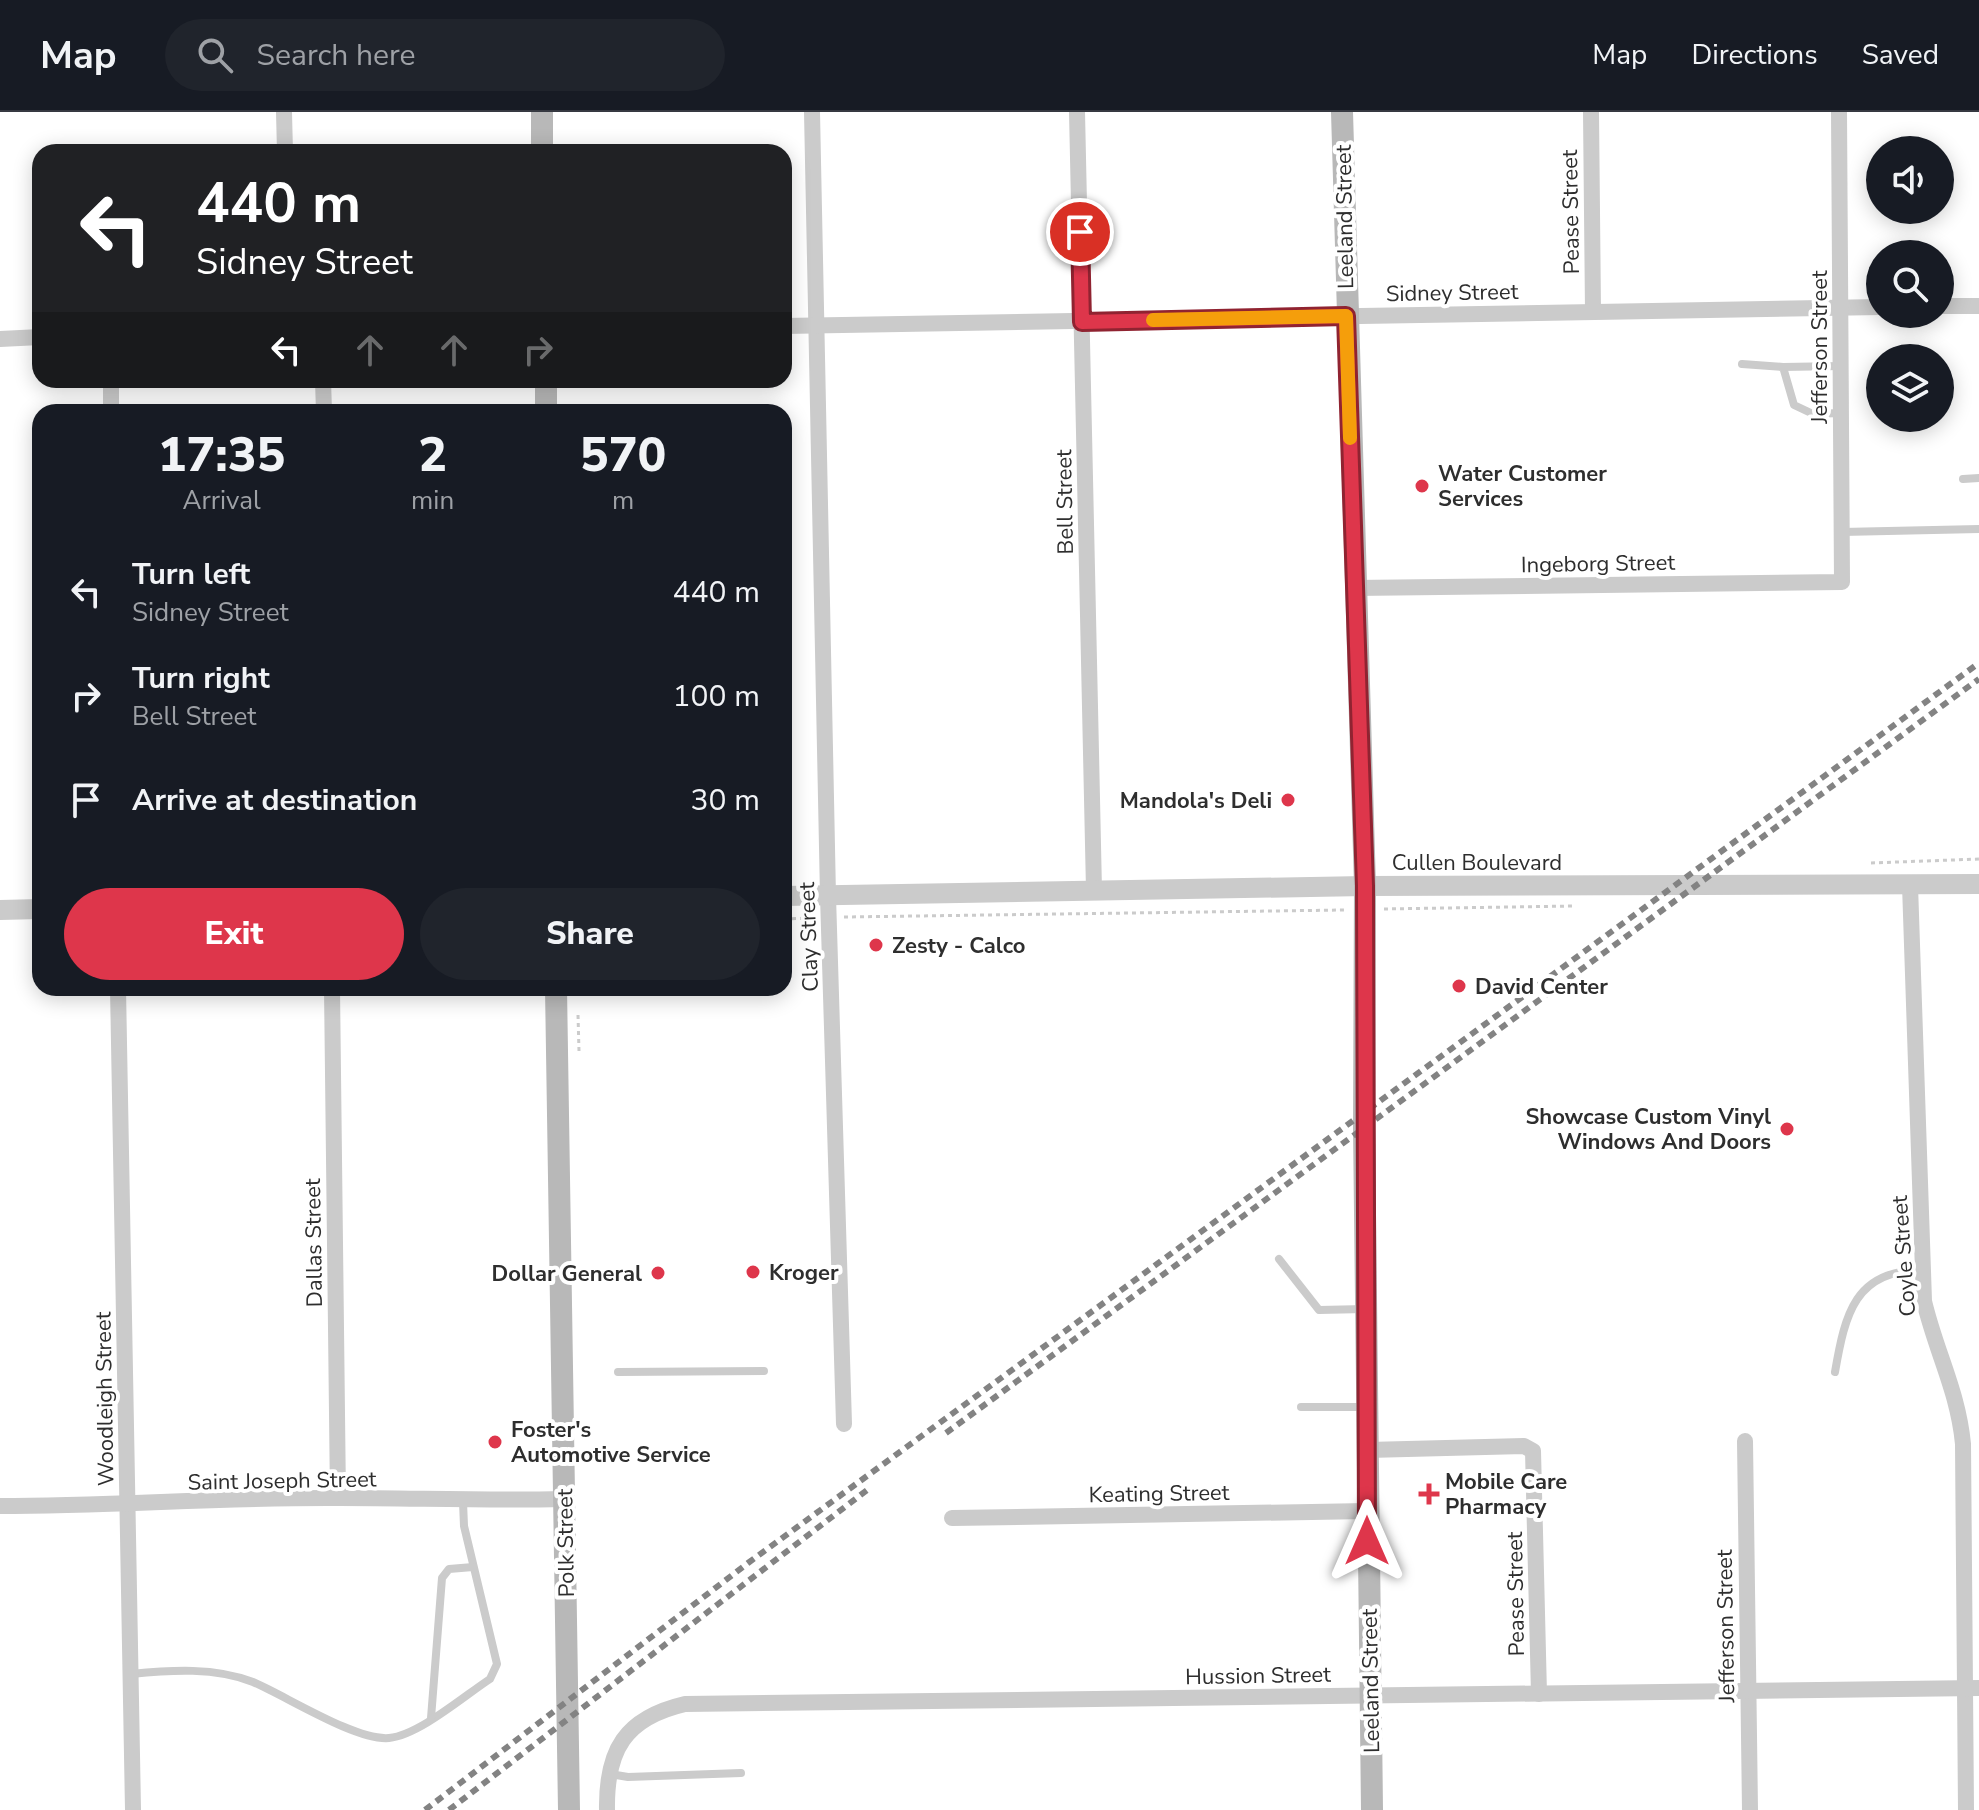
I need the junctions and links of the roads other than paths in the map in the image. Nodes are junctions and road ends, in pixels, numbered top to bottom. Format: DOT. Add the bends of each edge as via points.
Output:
graph roads {
  1 [pos="284,112"];
  2 [pos="542,112"];
  3 [pos="812,112"];
  4 [pos="1077,112"];
  5 [pos="1342,112"];
  6 [pos="1591,112"];
  7 [pos="1839,112"];
  8 [pos="285,144"];
  9 [pos="542,144"];
  10 [pos="1954,306"];
  11 [pos="1979,306"];
  12 [pos="1841,307"];
  13 [pos="1866,307"];
  14 [pos="1593,311"];
  15 [pos="1346,316"];
  16 [pos="1082,322"];
  17 [pos="817,325"];
  18 [pos="792,326"];
  19 [pos="32,337"];
  20 [pos="0,339"];
  21 [pos="1742,364"];
  22 [pos="1841,366"];
  23 [pos="1783,367"];
  24 [pos="1841,413"];
  25 [pos="1979,478"];
  26 [pos="1963,479"];
  27 [pos="1979,529"];
  28 [pos="1842,532"];
  29 [pos="1842,582"];
  30 [pos="1354,588"];
  31 [pos="1979,884"];
  32 [pos="1910,885"];
  33 [pos="1365,886"];
  34 [pos="1094,890"];
  35 [pos="792,896"];
  36 [pos="828,896"];
  37 [pos="32,909"];
  38 [pos="0,910"];
  39 [pos="118,996"];
  40 [pos="332,996"];
  41 [pos="556,996"];
  42 [pos="1279,1259"];
  43 [pos="1922,1270"];
  44 [pos="1366,1309"];
  45 [pos="764,1371"];
  46 [pos="618,1372"];
  47 [pos="1835,1372"];
  48 [pos="1301,1407"];
  49 [pos="1367,1407"];
  50 [pos="844,1424"];
  51 [pos="1745,1441"];
  52 [pos="1368,1450"];
  53 [pos="338,1498"];
  54 [pos="564,1499"];
  55 [pos="463,1502"];
  56 [pos="0,1506"];
  57 [pos="127,1506"];
  58 [pos="1367,1511"];
  59 [pos="952,1518"];
  60 [pos="473,1567"];
  61 [pos="131,1674"];
  62 [pos="1971,1688"];
  63 [pos="1748,1693"];
  64 [pos="1539,1694"];
  65 [pos="1370,1695"];
  66 [pos="431,1718"];
  67 [pos="741,1773"];
  68 [pos="609,1774"];
  69 [pos="133,1810"];
  70 [pos="569,1810"];
  71 [pos="607,1810"];
  72 [pos="1372,1810"];
  73 [pos="1750,1810"];
  74 [pos="1966,1810"];
  1 -- 8 [label="street"];
  2 -- 9 [label="main road"];
  3 -- 17 [label="street, Clay Street"];
  4 -- 16 [label="street, Bell Street"];
  5 -- 15 [label="main road, Leeland Street"];
  6 -- 14 [label="street, Pease Street"];
  7 -- 12 [label="street, Jefferson Street"];
  10 -- 11 [label="street"];
  12 -- 13 [label="street, Sidney Street"];
  12 -- 14 [label="street, Sidney Street"];
  12 -- 22 [label="street, Jefferson Street"];
  14 -- 15 [label="street, Sidney Street"];
  15 -- 16 [label="street, Sidney Street"];
  15 -- 30 [label="main road, Leeland Street"];
  16 -- 17 [label="street, Sidney Street"];
  16 -- 34 [label="street, Bell Street"];
  17 -- 18 [label="street, Sidney Street"];
  17 -- 36 [label="street, Clay Street"];
  19 -- 20 [label="street"];
  21 -- 23 [label="lane"];
  22 -- 23 [label="lane"];
  22 -- 24 [label="street, Jefferson Street"];
  23 -- 24 [label="lane" via="1794,405 1813,414"];
  24 -- 28 [label="street, Jefferson Street"];
  25 -- 26 [label="lane"];
  27 -- 28 [label="lane"];
  28 -- 29 [label="street, Jefferson Street"];
  29 -- 30 [label="street, Ingeborg Street"];
  30 -- 33 [label="main road, Leeland Street"];
  31 -- 32 [label="street, Cullen Boulevard"];
  32 -- 33 [label="street, Cullen Boulevard"];
  32 -- 43 [label="street, Coyle Street"];
  33 -- 34 [label="street, Cullen Boulevard"];
  33 -- 44 [label="main road, Leeland Street"];
  34 -- 36 [label="street, Cullen Boulevard"];
  35 -- 36 [label="street, Cullen Boulevard"];
  36 -- 50 [label="street, Clay Street"];
  37 -- 38 [label="street"];
  39 -- 57 [label="street, Woodleigh Street"];
  40 -- 53 [label="street, Dallas Street"];
  41 -- 54 [label="main road, Polk Street"];
  42 -- 44 [label="lane" via="1319,1310"];
  43 -- 47 [label="lane" via="1896,1270 1871,1282 1842,1332"];
  43 -- 62 [label="street, Coyle Street" via="1933,1337 1959,1406"];
  44 -- 49 [label="main road, Leeland Street"];
  45 -- 46 [label="lane"];
  48 -- 49 [label="lane"];
  49 -- 52 [label="main road, Leeland Street"];
  51 -- 63 [label="street, Jefferson Street"];
  52 -- 58 [label="main road, Leeland Street"];
  52 -- 64 [label="street, Pease Street" via="1524,1446 1533,1451"];
  53 -- 55 [label="street, Saint Joseph Street"];
  53 -- 57 [label="street, Saint Joseph Street"];
  54 -- 55 [label="street, Saint Joseph Street"];
  54 -- 70 [label="main road, Polk Street"];
  55 -- 60 [label="lane"];
  56 -- 57 [label="street, Saint Joseph Street"];
  57 -- 61 [label="street, Woodleigh Street"];
  58 -- 59 [label="street, Keating Street"];
  58 -- 65 [label="main road, Leeland Street"];
  60 -- 66 [label="lane" via="449,1569 442,1578"];
  60 -- 66 [label="lane" via="497,1664 490,1679"];
  61 -- 66 [label="lane" via="177,1669 251,1681 375,1738 406,1734"];
  61 -- 69 [label="street, Woodleigh Street"];
  62 -- 63 [label="street, Hussion Street"];
  62 -- 74 [label="street, Coyle Street"];
  63 -- 64 [label="street, Hussion Street"];
  63 -- 73 [label="street, Jefferson Street"];
  64 -- 65 [label="street, Hussion Street"];
  65 -- 68 [label="street, Hussion Street" via="685,1704 658,1710 632,1727 612,1756"];
  65 -- 72 [label="main road, Leeland Street"];
  67 -- 68 [label="lane"];
  68 -- 71 [label="street, Hussion Street"];
}
